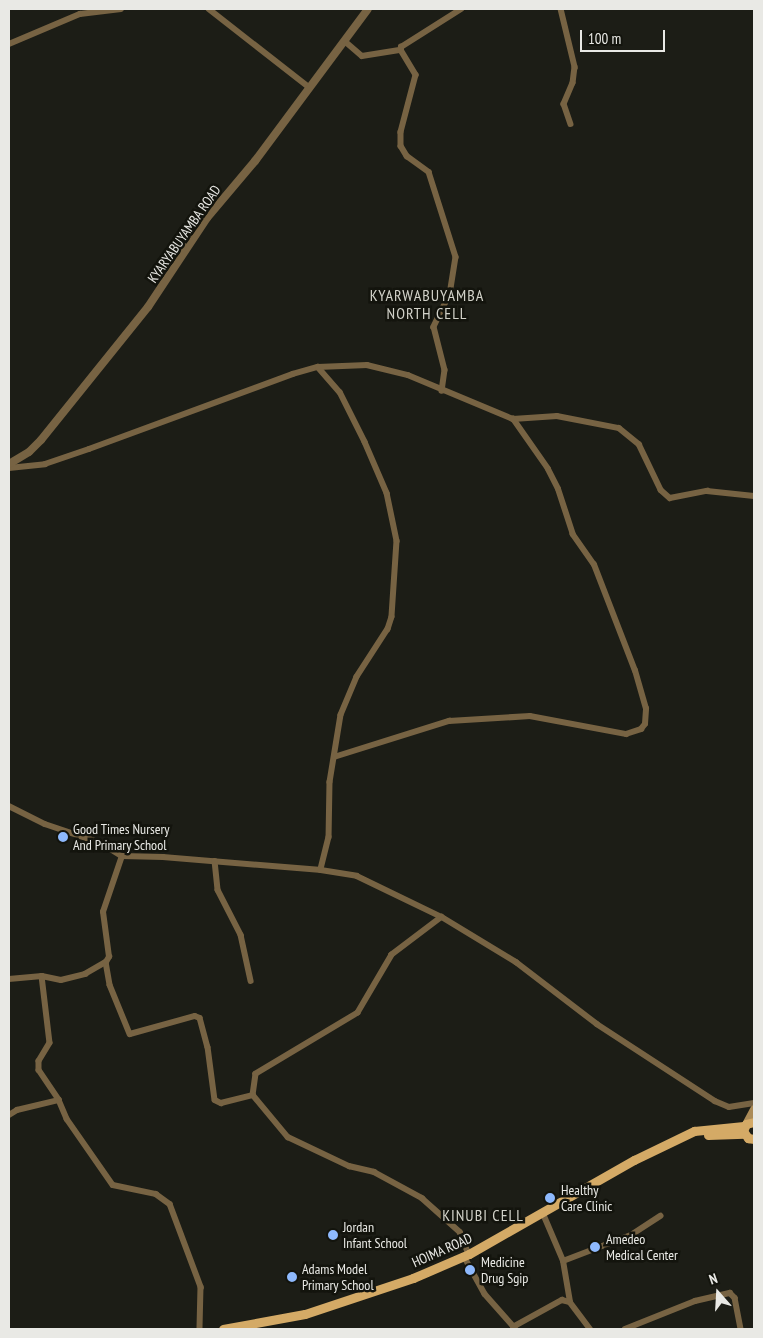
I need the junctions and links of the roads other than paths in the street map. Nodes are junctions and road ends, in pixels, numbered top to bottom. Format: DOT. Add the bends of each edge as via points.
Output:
graph roads {
  1 [pos="121,9"];
  2 [pos="209,9"];
  3 [pos="461,9"];
  4 [pos="561,9"];
  5 [pos="364,11"];
  6 [pos="346,42"];
  7 [pos="9,44"];
  8 [pos="402,50"];
  9 [pos="309,87"];
  10 [pos="571,124"];
  11 [pos="318,368"];
  12 [pos="442,390"];
  13 [pos="513,419"];
  14 [pos="9,464"];
  15 [pos="9,468"];
  16 [pos="754,496"];
  17 [pos="334,757"];
  18 [pos="9,806"];
  19 [pos="122,856"];
  20 [pos="215,861"];
  21 [pos="321,870"];
  22 [pos="442,917"];
  23 [pos="106,962"];
  24 [pos="42,976"];
  25 [pos="9,979"];
  26 [pos="251,981"];
  27 [pos="253,1095"];
  28 [pos="60,1100"];
  29 [pos="754,1103"];
  30 [pos="754,1109"];
  31 [pos="9,1115"];
  32 [pos="747,1126"];
  33 [pos="754,1139"];
  34 [pos="543,1214"];
  35 [pos="660,1216"];
  36 [pos="467,1255"];
  37 [pos="563,1261"];
  38 [pos="570,1302"];
  39 [pos="515,1328"];
  40 [pos="200,1329"];
  41 [pos="223,1329"];
  42 [pos="590,1329"];
  43 [pos="624,1329"];
  44 [pos="741,1329"];
  1 -- 7 [label="street" via="80,14"];
  2 -- 9 [label="street"];
  3 -- 8 [label="street" via="401,47"];
  4 -- 10 [label="street" via="575,67 564,109"];
  5 -- 6 [label="street, KYARYABUYAMBA ROAD"];
  6 -- 8 [label="street" via="362,56"];
  6 -- 9 [label="street, KYARYABUYAMBA ROAD"];
  8 -- 12 [label="street" via="416,75 401,132 401,146 404,153 430,172 456,257 450,294 434,327 445,370"];
  9 -- 14 [label="street, KYARYABUYAMBA ROAD" via="207,218 148,308 41,440"];
  11 -- 12 [label="street" via="384,368"];
  11 -- 15 [label="street" via="226,396 89,450 45,464"];
  11 -- 17 [label="street" via="340,392 360,433 387,493 397,530 392,616 388,629 357,677 341,715"];
  12 -- 13 [label="street"];
  13 -- 16 [label="street" via="557,416 619,428 639,444 661,490 670,498 708,491"];
  13 -- 17 [label="street" via="548,469 558,488 573,535 594,565 635,670 646,709 645,724 641,730 626,734 530,716 449,721"];
  17 -- 21 [label="street" via="329,837"];
  18 -- 19 [label="street" via="45,824 101,843"];
  19 -- 20 [label="street"];
  19 -- 23 [label="street" via="103,912 109,957"];
  20 -- 21 [label="street"];
  20 -- 26 [label="street" via="218,890 241,935"];
  21 -- 22 [label="street" via="357,876"];
  22 -- 27 [label="street" via="392,955 358,1013 256,1074"];
  22 -- 29 [label="street" via="546,982 597,1024 715,1101 729,1107"];
  23 -- 24 [label="street" via="85,974 61,980"];
  23 -- 27 [label="street" via="110,985 130,1034 195,1016 200,1018 208,1047 215,1100 221,1103"];
  24 -- 25 [label="street"];
  24 -- 28 [label="street" via="50,1043 39,1061 39,1070"];
  27 -- 36 [label="street" via="288,1138 349,1166 374,1172 422,1198 460,1232"];
  28 -- 31 [label="street" via="17,1110"];
  28 -- 40 [label="street" via="67,1120 113,1186 156,1194 170,1204 202,1287"];
  30 -- 32 [label="main road"];
  32 -- 33 [label="main road"];
  32 -- 34 [label="main road, HOIMA ROAD" via="681,1138 634,1160"];
  34 -- 36 [label="main road, HOIMA ROAD"];
  34 -- 37 [label="street"];
  35 -- 37 [label="street" via="631,1234"];
  36 -- 39 [label="street" via="485,1294"];
  36 -- 41 [label="main road, HOIMA ROAD" via="413,1278 305,1314"];
  37 -- 38 [label="street"];
  38 -- 39 [label="street" via="562,1300"];
  38 -- 42 [label="street"];
  43 -- 44 [label="street" via="695,1301 730,1293 736,1298"];
}
